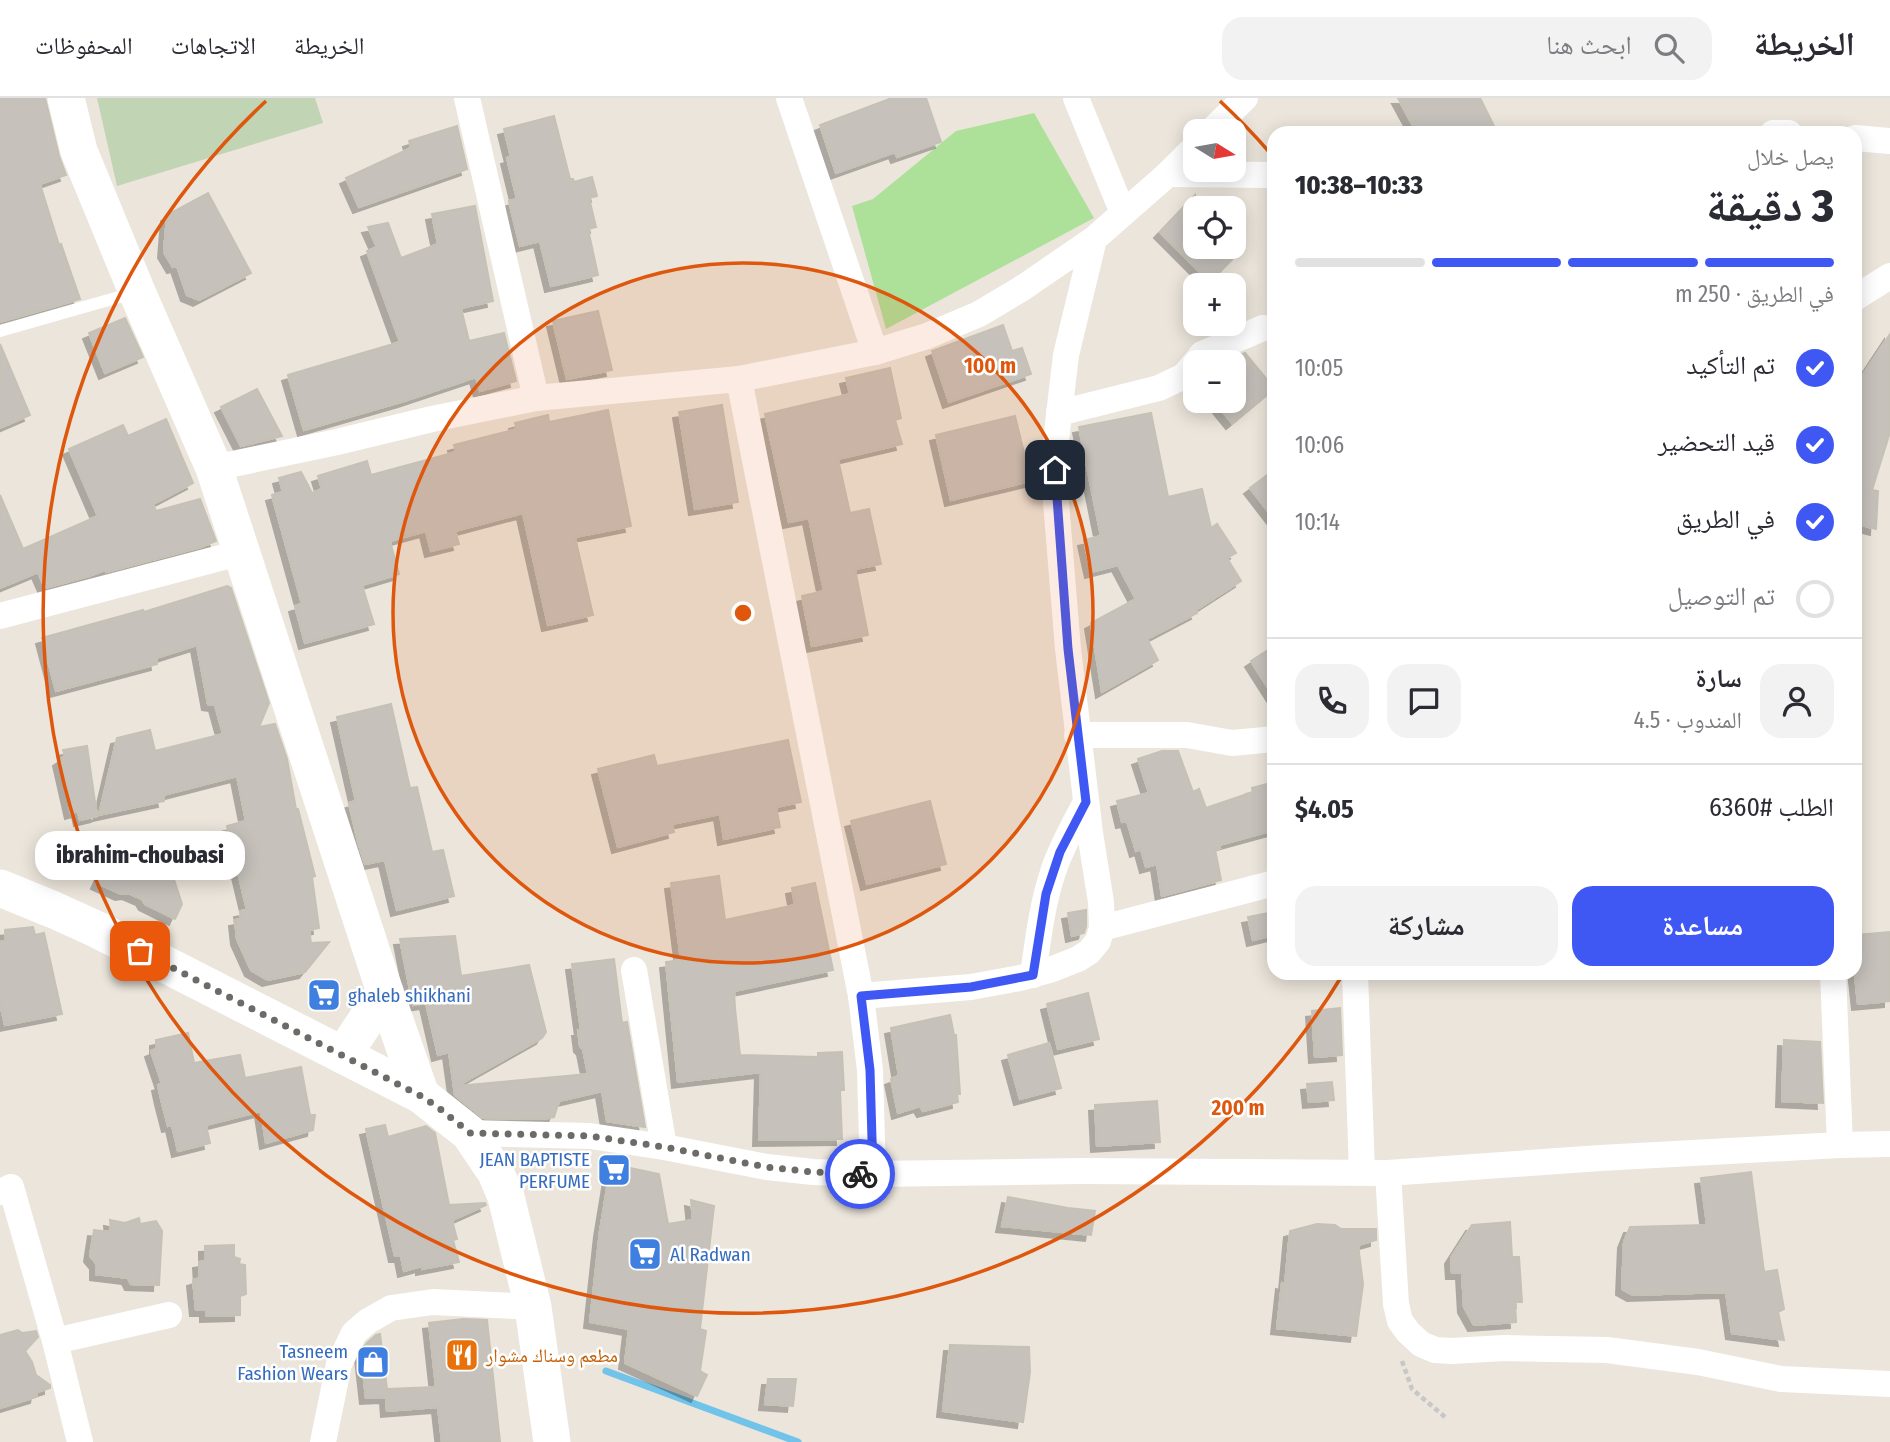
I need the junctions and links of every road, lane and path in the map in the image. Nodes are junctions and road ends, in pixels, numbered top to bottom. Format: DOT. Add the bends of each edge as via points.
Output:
graph roads {
  1 [pos="66,98"];
  2 [pos="467,98"];
  3 [pos="789,98"];
  4 [pos="1076,98"];
  5 [pos="1230,103"];
  6 [pos="1219,119"];
  7 [pos="1862,139"];
  8 [pos="1890,141"];
  9 [pos="1183,159"];
  10 [pos="1168,174"];
  11 [pos="1267,175"];
  12 [pos="1123,214"];
  13 [pos="1094,239"];
  14 [pos="1890,276"];
  15 [pos="136,292"];
  16 [pos="1862,294"];
  17 [pos="1262,328"];
  18 [pos="0,331"];
  19 [pos="1211,350"];
  20 [pos="875,352"];
  21 [pos="1183,376"];
  22 [pos="739,379"];
  23 [pos="536,398"];
  24 [pos="1059,414"];
  25 [pos="214,468"];
  26 [pos="243,552"];
  27 [pos="0,616"];
  28 [pos="1077,735"];
  29 [pos="1267,740"];
  30 [pos="1086,802"];
  31 [pos="1267,885"];
  32 [pos="0,888"];
  33 [pos="1102,928"];
  34 [pos="634,971"];
  35 [pos="1033,975"];
  36 [pos="1356,980"];
  37 [pos="1833,980"];
  38 [pos="385,992"];
  39 [pos="861,996"];
  40 [pos="343,1055"];
  41 [pos="421,1096"];
  42 [pos="470,1133"];
  43 [pos="1890,1144"];
  44 [pos="1840,1145"];
  45 [pos="664,1147"];
  46 [pos="1375,1173"];
  47 [pos="873,1174"];
  48 [pos="0,1192"];
  49 [pos="533,1307"];
  50 [pos="169,1315"];
  51 [pos="1408,1332"];
  52 [pos="55,1341"];
  53 [pos="1890,1384"];
  54 [pos="1445,1417"];
  55 [pos="80,1442"];
  56 [pos="323,1442"];
  57 [pos="552,1442"];
  1 -- 15 [label="street" via="79,151"];
  2 -- 23 [label="street"];
  3 -- 20 [label="street"];
  4 -- 12 [label="street"];
  5 -- 6 [label="street"];
  7 -- 8 [label="street"];
  9 -- 10 [label="street"];
  10 -- 11 [label="street"];
  10 -- 12 [label="street"];
  12 -- 13 [label="street"];
  13 -- 20 [label="street" via="979,314"];
  13 -- 24 [label="street" via="1066,355"];
  14 -- 16 [label="street"];
  15 -- 18 [label="lane"];
  15 -- 25 [label="street"];
  17 -- 19 [label="street"];
  20 -- 22 [label="street"];
  21 -- 24 [label="street" via="1159,388"];
  22 -- 23 [label="street"];
  22 -- 39 [label="street"];
  23 -- 25 [label="street"];
  24 -- 28 [label="street" via="1055,490"];
  25 -- 26 [label="street"];
  26 -- 27 [label="street"];
  26 -- 38 [label="street"];
  28 -- 29 [label="street" via="1188,735 1232,743"];
  28 -- 30 [label="street"];
  30 -- 33 [label="street"];
  30 -- 35 [label="street" via="1060,852 1046,894"];
  31 -- 33 [label="street"];
  32 -- 40 [label="street" via="98,930"];
  33 -- 35 [label="street" via="1089,952"];
  34 -- 45 [label="street"];
  35 -- 39 [label="street" via="971,987"];
  36 -- 46 [label="street"];
  37 -- 44 [label="street"];
  38 -- 40 [label="street"];
  38 -- 41 [label="street"];
  39 -- 47 [label="street" via="870,1070"];
  40 -- 41 [label="street"];
  41 -- 42 [label="street"];
  42 -- 45 [label="street" via="590,1136"];
  42 -- 49 [label="street" via="506,1197"];
  43 -- 44 [label="street"];
  44 -- 46 [label="street"];
  45 -- 47 [label="street" via="766,1167"];
  46 -- 47 [label="street"];
  46 -- 51 [label="street" via="1396,1304"];
  48 -- 52 [label="street" via="11,1188"];
  49 -- 56 [label="street" via="433,1302 391,1308 368,1321 354,1333 339,1364"];
  49 -- 57 [label="street"];
  50 -- 52 [label="street"];
  51 -- 53 [label="street" via="1434,1350 1607,1350 1781,1379"];
  51 -- 54 [label="path" via="1398,1351 1412,1389"];
  52 -- 55 [label="street"];
}
